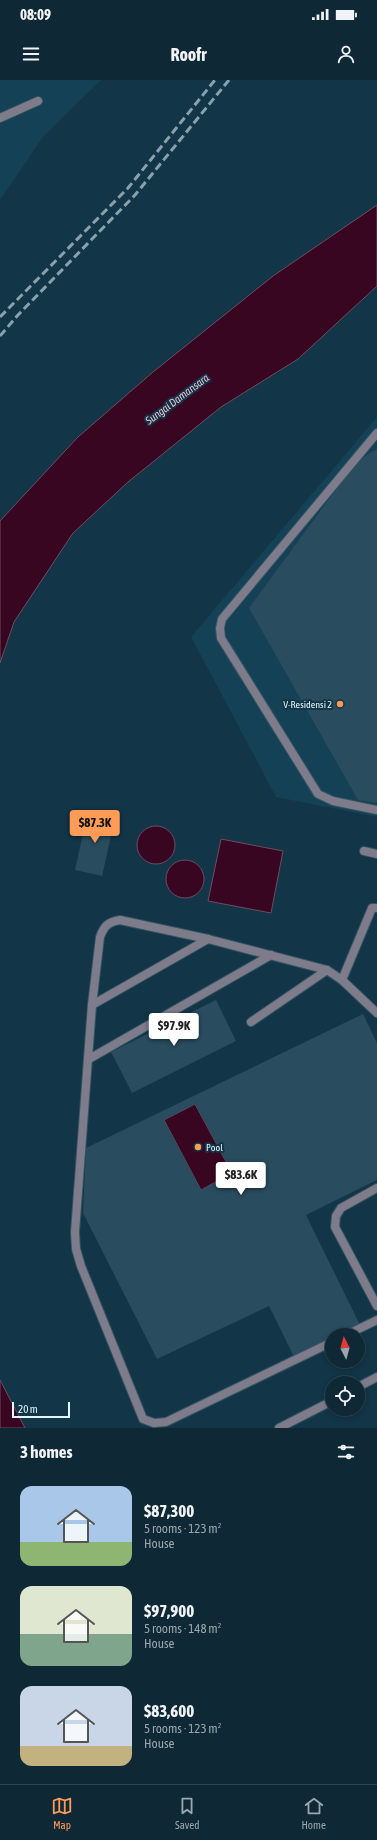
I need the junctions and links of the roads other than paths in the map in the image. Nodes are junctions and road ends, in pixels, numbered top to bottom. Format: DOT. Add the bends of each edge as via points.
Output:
graph roads {
  1 [pos="38,101"];
  2 [pos="0,118"];
  3 [pos="377,433"];
  4 [pos="377,810"];
  5 [pos="364,851"];
  6 [pos="377,854"];
  7 [pos="377,908"];
  8 [pos="208,938"];
  9 [pos="271,955"];
  10 [pos="327,970"];
  11 [pos="342,980"];
  12 [pos="92,1005"];
  13 [pos="377,1013"];
  14 [pos="251,1022"];
  15 [pos="89,1059"];
  16 [pos="377,1188"];
  17 [pos="377,1306"];
  18 [pos="377,1320"];
  19 [pos="360,1328"];
  20 [pos="325,1345"];
  21 [pos="377,1377"];
  22 [pos="377,1382"];
  23 [pos="366,1383"];
  24 [pos="325,1405"];
  25 [pos="280,1428"];
  1 -- 2 [label="lane"];
  3 -- 4 [label="lane" via="222,619 220,628 221,638 318,794 333,801"];
  5 -- 6 [label="lane"];
  7 -- 11 [label="lane" via="372,908"];
  8 -- 9 [label="lane"];
  8 -- 12 [label="lane"];
  8 -- 12 [label="lane" via="132,921 109,922 103,928 100,937"];
  9 -- 10 [label="lane"];
  9 -- 15 [label="lane"];
  10 -- 11 [label="lane"];
  10 -- 14 [label="lane"];
  11 -- 13 [label="lane"];
  12 -- 15 [label="lane"];
  15 -- 20 [label="lane" via="75,1232 76,1249 143,1419 154,1423 166,1422"];
  16 -- 17 [label="lane" via="341,1208 336,1216 335,1227"];
  18 -- 19 [label="lane"];
  21 -- 23 [label="lane"];
  22 -- 23 [label="lane"];
  24 -- 25 [label="lane"];
}
